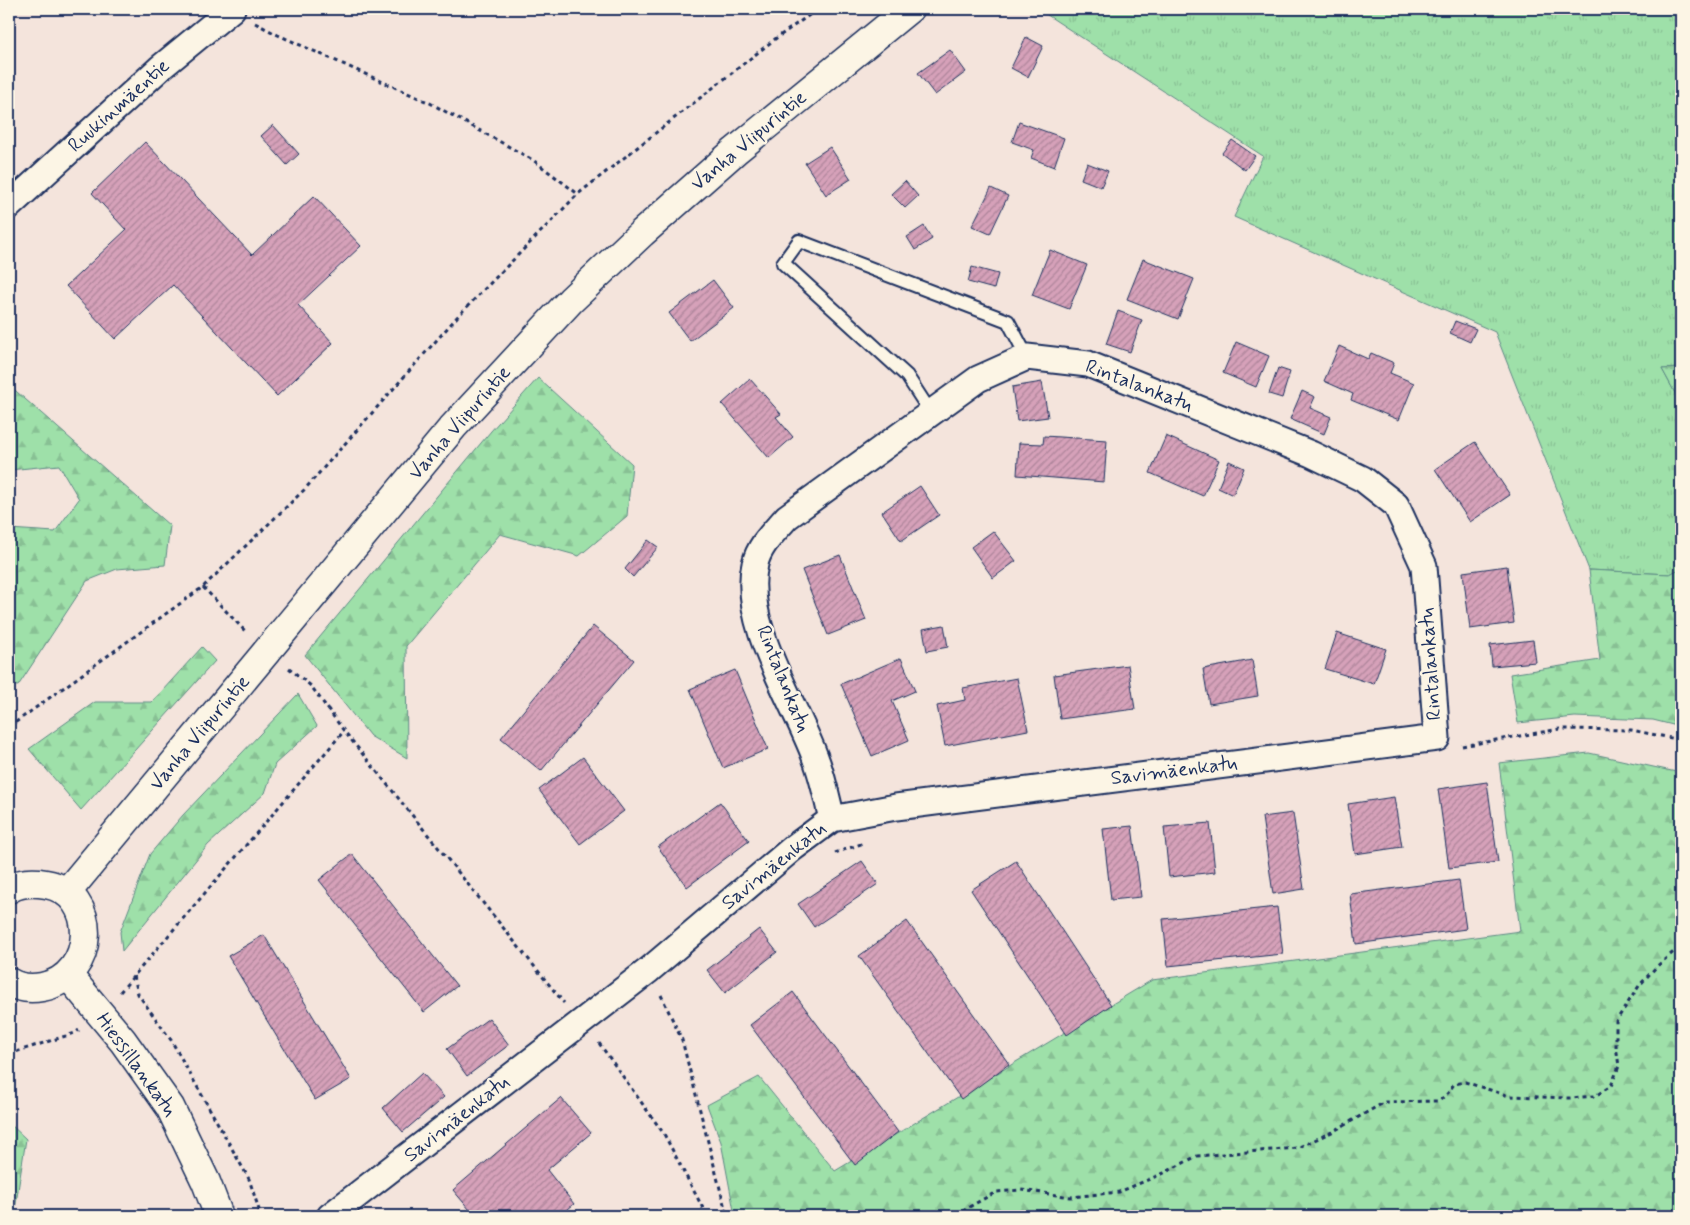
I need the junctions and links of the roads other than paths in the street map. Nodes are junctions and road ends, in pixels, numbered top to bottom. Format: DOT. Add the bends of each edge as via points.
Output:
graph roads {
  1 [pos="232,9"];
  2 [pos="909,9"];
  3 [pos="9,206"];
  4 [pos="1027,357"];
  5 [pos="931,413"];
  6 [pos="1445,742"];
  7 [pos="832,819"];
  8 [pos="9,889"];
  9 [pos="67,892"];
  10 [pos="68,975"];
  11 [pos="9,982"];
  12 [pos="219,1216"];
  13 [pos="330,1216"];
  1 -- 3 [label="street, Ruukinmäentie" via="160,68"];
  2 -- 9 [label="street, Vanha Viipurintie" via="735,151 571,300 453,427"];
  4 -- 5 [label="street, Rintalankatu" via="978,379"];
  4 -- 5 [label="lane" via="1008,322 799,241 783,263 907,376"];
  4 -- 6 [label="street, Rintalankatu" via="1088,364 1310,454 1363,479 1396,505 1424,566"];
  5 -- 7 [label="street, Rintalankatu" via="787,517 767,538 755,563 752,593 763,637 816,757"];
  6 -- 7 [label="street, Savimäenkatu" via="896,807"];
  7 -- 13 [label="street, Savimäenkatu" via="648,970"];
  8 -- 9 [label="street" via="31,882"];
  9 -- 10 [label="street" via="85,924 85,943 79,961"];
  10 -- 11 [label="street" via="52,985 33,988"];
  10 -- 12 [label="street, Hiessillankatu" via="123,1041 170,1106"];
}
